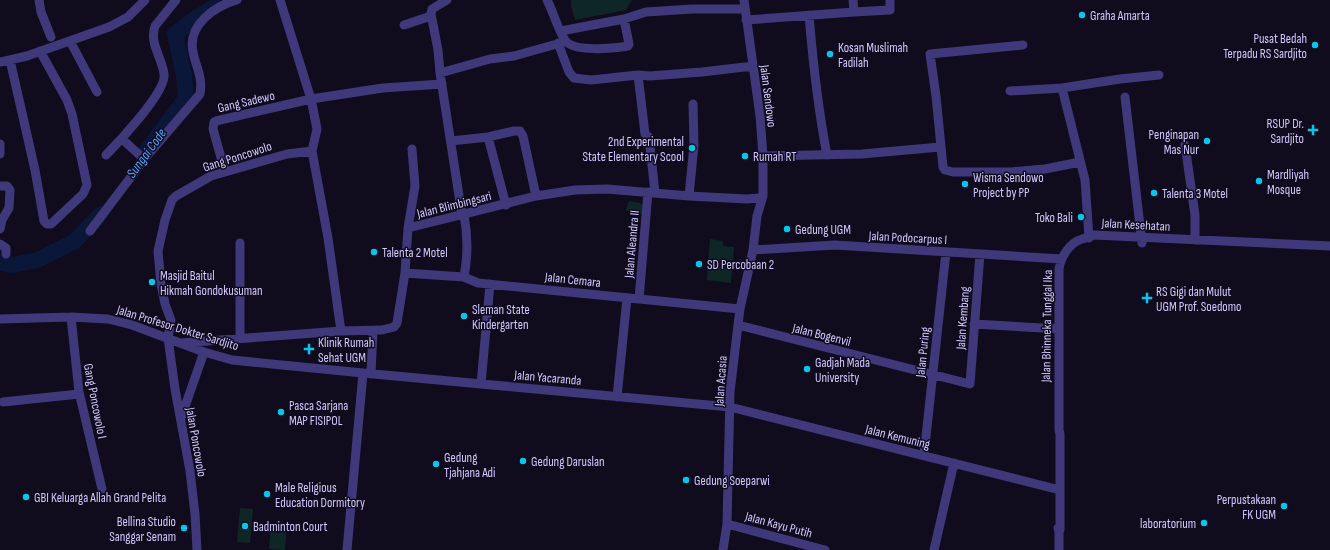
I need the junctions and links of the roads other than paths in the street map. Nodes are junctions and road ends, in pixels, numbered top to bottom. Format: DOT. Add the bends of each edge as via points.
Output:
graph roads {
  1 [pos="39,0"];
  2 [pos="145,0"];
  3 [pos="176,0"];
  4 [pos="237,0"];
  5 [pos="280,0"];
  6 [pos="447,0"];
  7 [pos="547,0"];
  8 [pos="853,0"];
  9 [pos="890,0"];
  10 [pos="744,4"];
  11 [pos="854,12"];
  12 [pos="810,15"];
  13 [pos="431,16"];
  14 [pos="624,19"];
  15 [pos="746,20"];
  16 [pos="404,25"];
  17 [pos="561,31"];
  18 [pos="51,37"];
  19 [pos="70,41"];
  20 [pos="562,42"];
  21 [pos="1023,45"];
  22 [pos="40,51"];
  23 [pos="10,60"];
  24 [pos="0,62"];
  25 [pos="753,66"];
  26 [pos="440,73"];
  27 [pos="638,75"];
  28 [pos="1159,75"];
  29 [pos="442,84"];
  30 [pos="1062,88"];
  31 [pos="1010,91"];
  32 [pos="97,92"];
  33 [pos="1125,97"];
  34 [pos="311,99"];
  35 [pos="693,104"];
  36 [pos="488,137"];
  37 [pos="451,141"];
  38 [pos="125,142"];
  39 [pos="0,144"];
  40 [pos="1185,145"];
  41 [pos="940,147"];
  42 [pos="412,149"];
  43 [pos="312,151"];
  44 [pos="0,154"];
  45 [pos="106,155"];
  46 [pos="826,155"];
  47 [pos="763,156"];
  48 [pos="143,158"];
  49 [pos="1080,162"];
  50 [pos="225,172"];
  51 [pos="0,186"];
  52 [pos="651,192"];
  53 [pos="536,196"];
  54 [pos="688,196"];
  55 [pos="763,196"];
  56 [pos="747,199"];
  57 [pos="506,205"];
  58 [pos="463,215"];
  59 [pos="757,216"];
  60 [pos="408,228"];
  61 [pos="0,229"];
  62 [pos="90,231"];
  63 [pos="1088,238"];
  64 [pos="1142,240"];
  65 [pos="1195,240"];
  66 [pos="1164,242"];
  67 [pos="240,243"];
  68 [pos="0,244"];
  69 [pos="1248,245"];
  70 [pos="1330,246"];
  71 [pos="1300,248"];
  72 [pos="753,250"];
  73 [pos="946,252"];
  74 [pos="1330,252"];
  75 [pos="6,254"];
  76 [pos="980,254"];
  77 [pos="1062,259"];
  78 [pos="405,273"];
  79 [pos="464,277"];
  80 [pos="490,284"];
  81 [pos="627,298"];
  82 [pos="639,299"];
  83 [pos="740,309"];
  84 [pos="71,317"];
  85 [pos="0,319"];
  86 [pos="974,324"];
  87 [pos="738,325"];
  88 [pos="1059,329"];
  89 [pos="341,331"];
  90 [pos="373,331"];
  91 [pos="168,338"];
  92 [pos="240,338"];
  93 [pos="181,343"];
  94 [pos="204,352"];
  95 [pos="367,374"];
  96 [pos="933,376"];
  97 [pos="481,384"];
  98 [pos="970,384"];
  99 [pos="79,394"];
  100 [pos="617,396"];
  101 [pos="3,402"];
  102 [pos="730,407"];
  103 [pos="181,419"];
  104 [pos="924,456"];
  105 [pos="954,463"];
  106 [pos="102,489"];
  107 [pos="1059,489"];
  108 [pos="726,524"];
  109 [pos="197,550"];
  110 [pos="348,550"];
  111 [pos="723,550"];
  112 [pos="825,550"];
  113 [pos="934,550"];
  114 [pos="1059,550"];
  1 -- 18 [label="street"];
  2 -- 19 [label="street" via="119,23"];
  3 -- 38 [label="street" via="153,31 164,78 158,92"];
  4 -- 48 [label="street" via="215,9 194,30 192,43 200,71 200,94"];
  5 -- 34 [label="street"];
  6 -- 13 [label="street" via="432,9"];
  7 -- 17 [label="street"];
  8 -- 11 [label="street"];
  9 -- 11 [label="street" via="890,10"];
  10 -- 14 [label="street" via="646,12"];
  10 -- 15 [label="street, Jalan Sendowo"];
  11 -- 12 [label="street"];
  12 -- 15 [label="street"];
  12 -- 46 [label="street" via="813,69"];
  13 -- 16 [label="street"];
  13 -- 26 [label="street"];
  14 -- 17 [label="street"];
  14 -- 20 [label="street" via="628,46 590,48"];
  15 -- 25 [label="street, Jalan Sendowo"];
  17 -- 20 [label="street"];
  19 -- 22 [label="street"];
  19 -- 32 [label="street"];
  20 -- 26 [label="street"];
  20 -- 27 [label="street" via="569,72 574,78 591,80"];
  21 -- 41 [label="street" via="930,54"];
  22 -- 23 [label="street"];
  22 -- 23 [label="street" via="67,100 87,185 82,194 51,224 44,221"];
  23 -- 24 [label="street"];
  25 -- 27 [label="street" via="678,74"];
  25 -- 47 [label="street, Jalan Sendowo"];
  26 -- 29 [label="street"];
  27 -- 52 [label="street, Jalan Aleandra II" via="645,134 650,137"];
  28 -- 30 [label="street"];
  29 -- 34 [label="street" via="383,88"];
  29 -- 37 [label="street"];
  30 -- 31 [label="street"];
  30 -- 49 [label="street"];
  33 -- 64 [label="street"];
  34 -- 43 [label="street" via="317,129"];
  34 -- 50 [label="street, Gang Sadewo" via="214,122 213,129"];
  35 -- 54 [label="street" via="694,145"];
  36 -- 37 [label="street"];
  36 -- 53 [label="street" via="514,131 521,132"];
  36 -- 57 [label="street"];
  37 -- 58 [label="street"];
  38 -- 45 [label="street"];
  38 -- 48 [label="street"];
  39 -- 44 [label="street"];
  40 -- 65 [label="street" via="1195,215"];
  41 -- 46 [label="street"];
  41 -- 49 [label="street" via="943,167 948,172 1011,172"];
  42 -- 60 [label="street" via="415,186"];
  43 -- 50 [label="street, Gang Poncowolo" via="287,154"];
  43 -- 89 [label="street"];
  46 -- 47 [label="street"];
  47 -- 55 [label="street, Jalan Sendowo"];
  48 -- 62 [label="street"];
  49 -- 63 [label="street" via="1085,180"];
  50 -- 91 [label="street, Gang Poncowolo" via="211,176 176,196 165,220 158,251 161,284 171,320"];
  51 -- 61 [label="street" via="7,186 10,190 9,208"];
  52 -- 53 [label="street, Jalan Blimbingsari" via="607,189"];
  52 -- 54 [label="street, Jalan Blimbingsari"];
  52 -- 82 [label="street, Jalan Aleandra II"];
  53 -- 57 [label="street, Jalan Blimbingsari"];
  54 -- 56 [label="street, Jalan Blimbingsari"];
  55 -- 56 [label="street, Jalan Blimbingsari"];
  55 -- 59 [label="street, Jalan Sendowo"];
  56 -- 59 [label="street"];
  57 -- 58 [label="street, Jalan Blimbingsari"];
  58 -- 60 [label="street, Jalan Blimbingsari"];
  58 -- 79 [label="street" via="468,240"];
  59 -- 72 [label="street, Jalan Acasia"];
  60 -- 78 [label="street, Jalan Blimbingsari"];
  63 -- 64 [label="street, Jalan Kesehatan" via="1094,235"];
  63 -- 77 [label="street, Jalan Bhinneka Tunggal Ika" via="1074,243"];
  64 -- 66 [label="street, Jalan Kesehatan"];
  65 -- 66 [label="street, Jalan Kesehatan"];
  65 -- 69 [label="street, Jalan Kesehatan"];
  66 -- 69 [label="street, Jalan Kesehatan"];
  67 -- 92 [label="street"];
  68 -- 75 [label="street" via="6,248"];
  69 -- 71 [label="street, Jalan Kesehatan"];
  70 -- 71 [label="street, Jalan Kesehatan"];
  71 -- 74 [label="street, Jalan Kesehatan"];
  72 -- 73 [label="street, Jalan Podocarpus I" via="834,245"];
  72 -- 83 [label="street, Jalan Acasia"];
  73 -- 76 [label="street, Jalan Podocarpus I"];
  73 -- 96 [label="street, Jalan Puring"];
  76 -- 77 [label="street, Jalan Podocarpus I"];
  76 -- 86 [label="street, Jalan Kembang"];
  77 -- 88 [label="street, Jalan Bhinneka Tunggal Ika" via="1059,269"];
  78 -- 79 [label="street, Jalan Cemara"];
  78 -- 90 [label="street, Jalan Blimbingsari" via="397,323 390,329"];
  79 -- 80 [label="street, Jalan Cemara" via="478,283"];
  80 -- 81 [label="street, Jalan Cemara"];
  80 -- 97 [label="street"];
  81 -- 82 [label="street, Jalan Cemara"];
  81 -- 100 [label="street"];
  82 -- 83 [label="street, Jalan Cemara"];
  83 -- 87 [label="street, Jalan Acasia"];
  84 -- 85 [label="street, Jalan Profesor Dokter Sardjito"];
  84 -- 91 [label="street, Jalan Profesor Dokter Sardjito" via="108,319"];
  84 -- 99 [label="street, Gang Poncowolo I"];
  86 -- 88 [label="street"];
  86 -- 98 [label="street, Jalan Kembang"];
  87 -- 96 [label="street, Jalan Bogenvil"];
  87 -- 102 [label="street, Jalan Acasia"];
  88 -- 107 [label="street, Jalan Bhinneka Tunggal Ika"];
  89 -- 90 [label="street, Jalan Blimbingsari"];
  89 -- 92 [label="street, Jalan Blimbingsari"];
  90 -- 95 [label="street"];
  91 -- 93 [label="street, Jalan Profesor Dokter Sardjito"];
  91 -- 103 [label="street, Jalan Poncowolo"];
  92 -- 93 [label="street, Jalan Blimbingsari"];
  93 -- 94 [label="street, Jalan Profesor Dokter Sardjito"];
  94 -- 95 [label="street, Jalan Profesor Dokter Sardjito" via="232,360"];
  94 -- 103 [label="street"];
  95 -- 97 [label="street, Jalan Yacaranda"];
  95 -- 110 [label="street"];
  96 -- 98 [label="street, Jalan Bogenvil"];
  96 -- 104 [label="street, Jalan Puring"];
  97 -- 100 [label="street, Jalan Yacaranda"];
  99 -- 101 [label="street"];
  99 -- 106 [label="street, Gang Poncowolo I"];
  100 -- 102 [label="street, Jalan Yacaranda"];
  102 -- 104 [label="street, Jalan Kemuning"];
  102 -- 108 [label="street, Jalan Acasia"];
  103 -- 109 [label="street, Jalan Poncowolo" via="190,471"];
  104 -- 105 [label="street, Jalan Kemuning"];
  105 -- 107 [label="street, Jalan Kemuning"];
  105 -- 113 [label="street"];
  107 -- 114 [label="street, Jalan Bhinneka Tunggal Ika"];
  108 -- 111 [label="street, Jalan Acasia"];
  108 -- 112 [label="street, Jalan Kayu Putih"];
}
